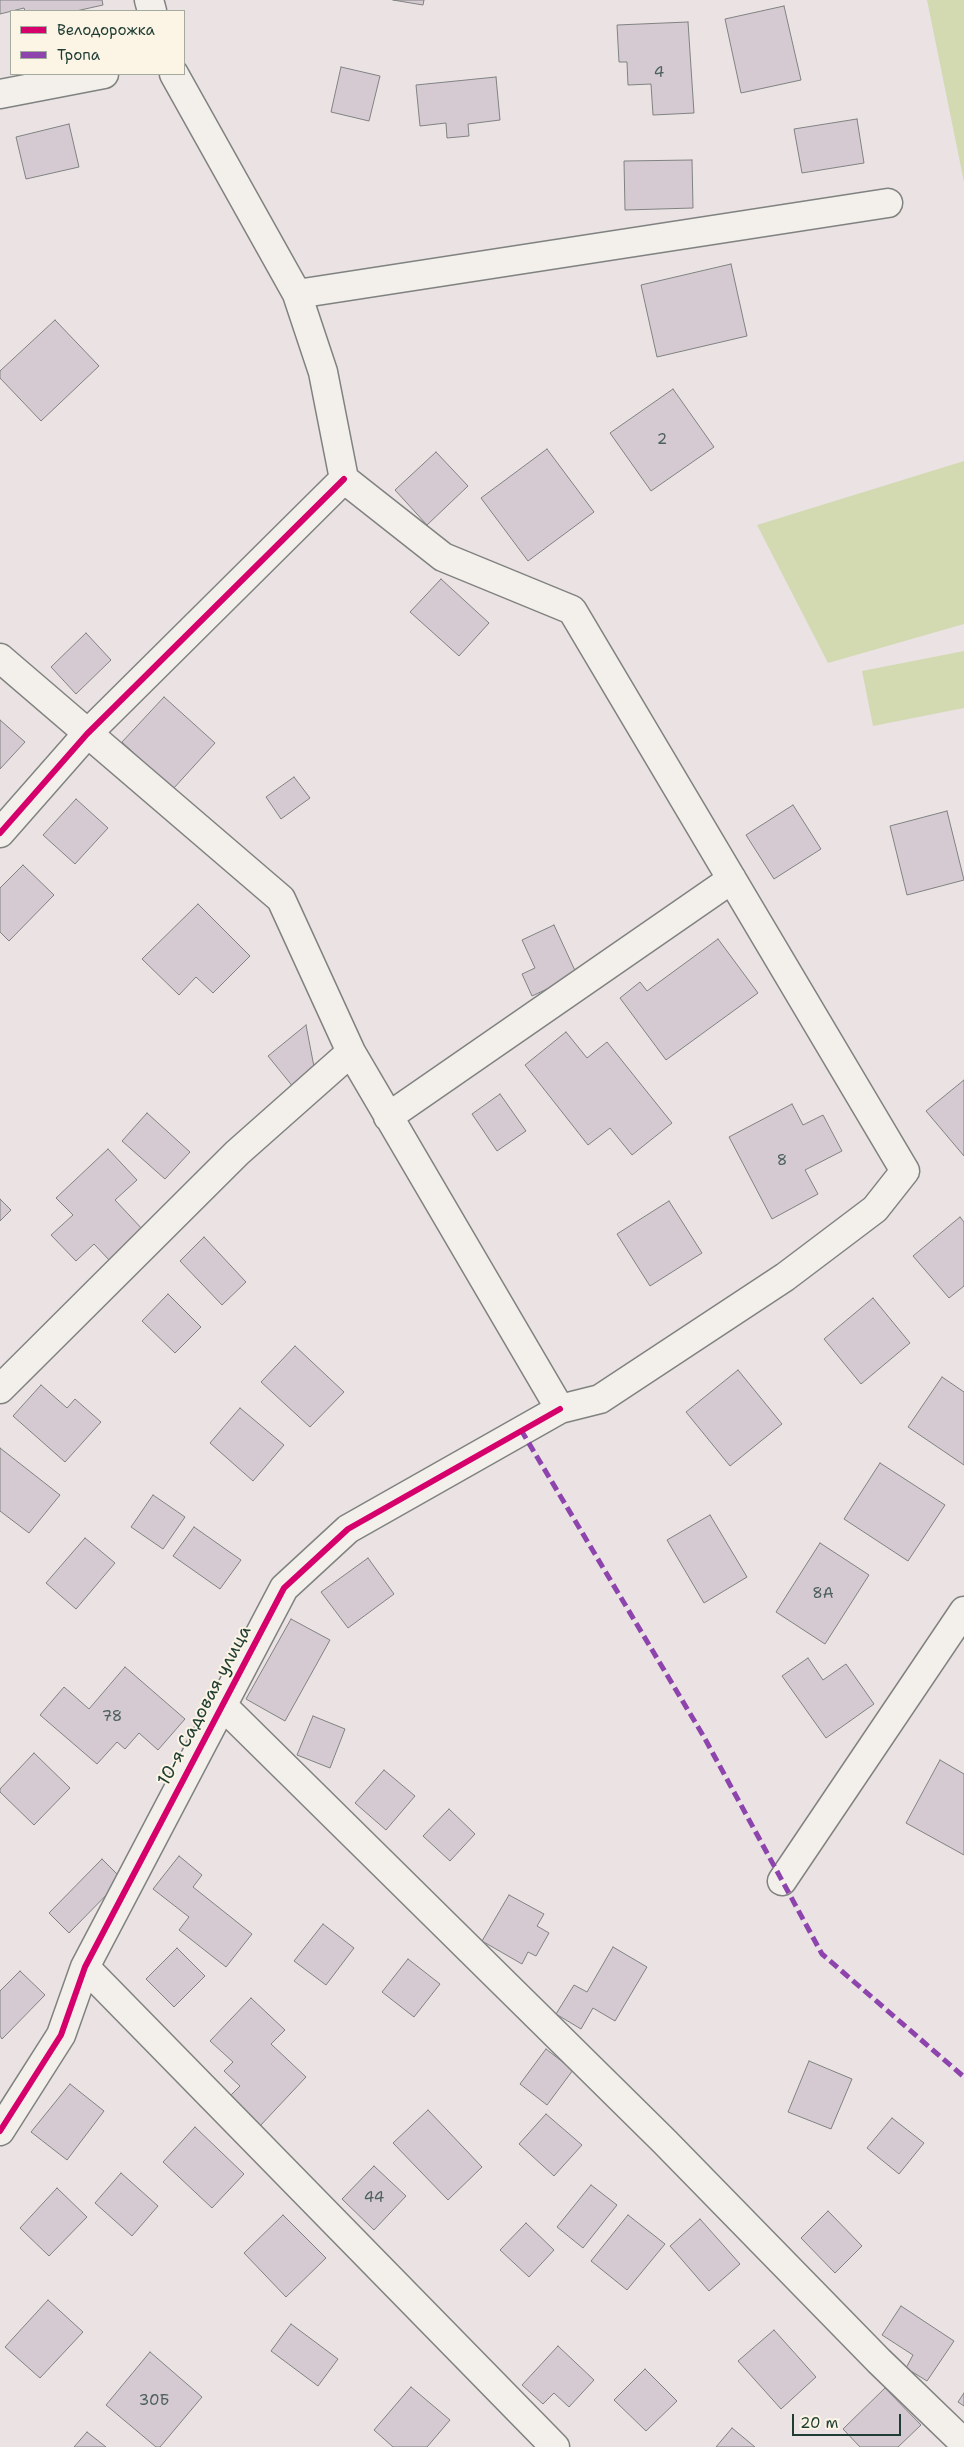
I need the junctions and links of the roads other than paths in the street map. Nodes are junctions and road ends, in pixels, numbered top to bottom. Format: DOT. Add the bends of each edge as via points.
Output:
graph roads {
  1 [pos="99,75"];
  2 [pos="175,75"];
  3 [pos="0,94"];
  4 [pos="888,203"];
  5 [pos="297,294"];
  6 [pos="344,479"];
  7 [pos="0,658"];
  8 [pos="87,734"];
  9 [pos="0,833"];
  10 [pos="732,879"];
  11 [pos="350,1052"];
  12 [pos="388,1116"];
  13 [pos="0,1389"];
  14 [pos="560,1409"];
  15 [pos="964,1611"];
  16 [pos="222,1705"];
  17 [pos="782,1881"];
  18 [pos="85,1967"];
  19 [pos="0,2131"];
  20 [pos="964,2443"];
  21 [pos="556,2447"];
  1 -- 3 [label="street"];
  2 -- 5 [label="street"];
  4 -- 5 [label="street"];
  5 -- 6 [label="street" via="323,372"];
  6 -- 8 [label="street"];
  6 -- 10 [label="street" via="443,557 572,610"];
  7 -- 8 [label="street"];
  8 -- 9 [label="street"];
  8 -- 11 [label="street" via="282,899"];
  10 -- 12 [label="street"];
  10 -- 14 [label="street, 10-я Садовая улица" via="905,1171 874,1209 785,1277 600,1399"];
  11 -- 12 [label="street"];
  11 -- 13 [label="street" via="237,1153"];
  12 -- 14 [label="street"];
  14 -- 16 [label="street, 10-я Садовая улица" via="348,1529 284,1588"];
  15 -- 17 [label="street"];
  16 -- 18 [label="street, 10-я Садовая улица"];
  16 -- 20 [label="street" via="664,2141 879,2361"];
  18 -- 19 [label="street, 10-я Садовая улица" via="61,2035"];
  18 -- 21 [label="street"];
}
